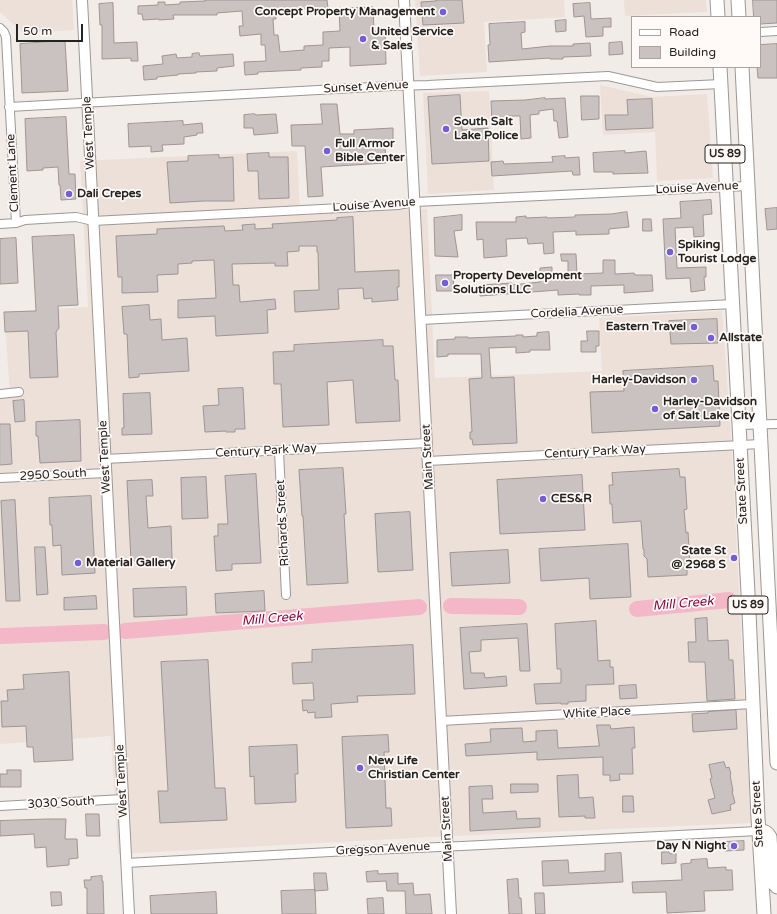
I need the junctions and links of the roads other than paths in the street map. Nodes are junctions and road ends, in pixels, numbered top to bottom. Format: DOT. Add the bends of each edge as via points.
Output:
graph roads {
  1 [pos="82,0"];
  2 [pos="404,0"];
  3 [pos="717,0"];
  4 [pos="738,0"];
  5 [pos="718,16"];
  6 [pos="739,16"];
  7 [pos="0,28"];
  8 [pos="777,31"];
  9 [pos="761,32"];
  10 [pos="720,68"];
  11 [pos="742,68"];
  12 [pos="721,84"];
  13 [pos="408,85"];
  14 [pos="88,102"];
  15 [pos="9,107"];
  16 [pos="748,186"];
  17 [pos="726,187"];
  18 [pos="415,202"];
  19 [pos="93,221"];
  20 [pos="16,223"];
  21 [pos="0,224"];
  22 [pos="733,304"];
  23 [pos="421,320"];
  24 [pos="19,392"];
  25 [pos="0,394"];
  26 [pos="760,424"];
  27 [pos="777,424"];
  28 [pos="739,425"];
  29 [pos="427,443"];
  30 [pos="761,444"];
  31 [pos="740,445"];
  32 [pos="279,451"];
  33 [pos="105,459"];
  34 [pos="428,461"];
  35 [pos="106,473"];
  36 [pos="0,478"];
  37 [pos="286,595"];
  38 [pos="753,704"];
  39 [pos="442,721"];
  40 [pos="777,762"];
  41 [pos="123,799"];
  42 [pos="0,806"];
  43 [pos="758,831"];
  44 [pos="447,846"];
  45 [pos="126,863"];
  46 [pos="777,887"];
  47 [pos="129,914"];
  48 [pos="451,914"];
  49 [pos="764,914"];
  1 -- 14 [label="street, West Temple"];
  2 -- 13 [label="street, Main Street"];
  3 -- 5 [label="main road"];
  4 -- 6 [label="main road"];
  7 -- 15 [label="street, Clement Lane" via="6,38"];
  8 -- 9 [label="street"];
  10 -- 12 [label="main road, State Street / US 89"];
  11 -- 16 [label="main road, State Street / US 89"];
  12 -- 13 [label="street, Sunset Avenue" via="658,87 608,76"];
  12 -- 17 [label="main road, State Street / US 89"];
  13 -- 14 [label="street, Sunset Avenue"];
  13 -- 18 [label="street, Main Street"];
  14 -- 15 [label="street, Sunset Avenue"];
  14 -- 19 [label="street, West Temple"];
  15 -- 20 [label="street, Clement Lane"];
  16 -- 17 [label="street, Louise Avenue"];
  16 -- 26 [label="main road, State Street / US 89"];
  17 -- 18 [label="street, Louise Avenue"];
  17 -- 22 [label="main road, State Street / US 89"];
  18 -- 19 [label="street, Louise Avenue"];
  18 -- 23 [label="street, Main Street"];
  19 -- 20 [label="street, Louise Avenue" via="76,217 25,220"];
  19 -- 33 [label="street, West Temple"];
  20 -- 21 [label="street, Louise Avenue"];
  22 -- 23 [label="street, Cordelia Avenue"];
  22 -- 28 [label="main road, State Street / US 89"];
  23 -- 29 [label="street, Main Street"];
  24 -- 25 [label="street"];
  26 -- 27 [label="street"];
  26 -- 28 [label="street"];
  26 -- 30 [label="main road, State Street / US 89"];
  28 -- 31 [label="main road, State Street / US 89"];
  29 -- 32 [label="street, Century Park Way"];
  29 -- 34 [label="street, Main Street"];
  30 -- 31 [label="street, Century Park Way"];
  30 -- 40 [label="main road, State Street / US 89"];
  31 -- 34 [label="street, Century Park Way"];
  31 -- 38 [label="main road, State Street / US 89"];
  32 -- 33 [label="street, Century Park Way"];
  32 -- 37 [label="street, Richards Street"];
  33 -- 35 [label="street, West Temple"];
  34 -- 39 [label="street, Main Street"];
  35 -- 36 [label="street, 2950 South"];
  35 -- 41 [label="street, West Temple"];
  38 -- 39 [label="street, White Place"];
  38 -- 43 [label="main road, State Street / US 89"];
  39 -- 44 [label="street, Main Street"];
  41 -- 42 [label="street, 3030 South"];
  41 -- 45 [label="street, West Temple"];
  43 -- 44 [label="street, Gregson Avenue"];
  43 -- 46 [label="main road" via="767,832 770,837 773,884"];
  43 -- 49 [label="main road, State Street / US 89"];
  44 -- 45 [label="street, Gregson Avenue"];
  44 -- 48 [label="street, Main Street"];
  45 -- 47 [label="street, West Temple"];
}
